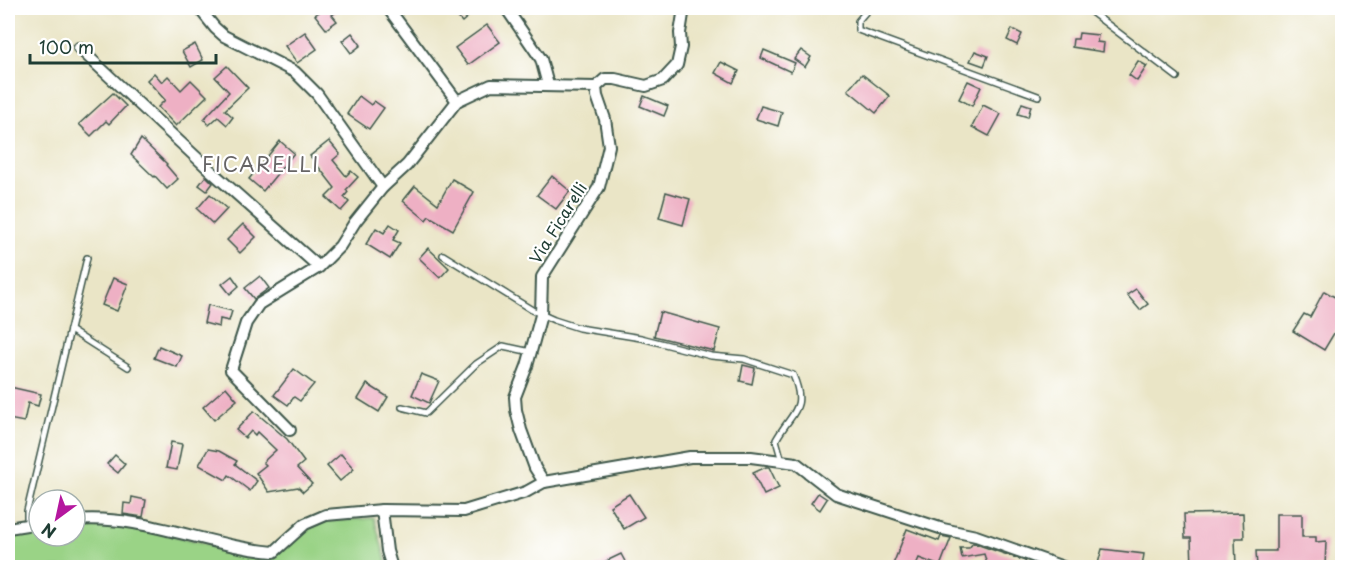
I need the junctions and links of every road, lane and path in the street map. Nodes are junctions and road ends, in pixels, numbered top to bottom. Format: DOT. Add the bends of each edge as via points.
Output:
graph roads {
  1 [pos="199,8"];
  2 [pos="388,8"];
  3 [pos="506,8"];
  4 [pos="684,8"];
  5 [pos="869,8"];
  6 [pos="1086,8"];
  7 [pos="79,48"];
  8 [pos="1177,76"];
  9 [pos="548,85"];
  10 [pos="596,87"];
  11 [pos="1038,96"];
  12 [pos="457,101"];
  13 [pos="383,187"];
  14 [pos="443,255"];
  15 [pos="87,258"];
  16 [pos="319,267"];
  17 [pos="541,315"];
  18 [pos="70,330"];
  19 [pos="531,352"];
  20 [pos="128,367"];
  21 [pos="402,407"];
  22 [pos="290,430"];
  23 [pos="782,461"];
  24 [pos="544,482"];
  25 [pos="32,488"];
  26 [pos="382,510"];
  27 [pos="87,519"];
  28 [pos="27,524"];
  29 [pos="8,528"];
  30 [pos="392,567"];
  31 [pos="1065,567"];
  1 -- 13 [label="street" via="224,36 295,72 316,94"];
  2 -- 12 [label="street"];
  3 -- 9 [label="street" via="541,59"];
  4 -- 10 [label="street" via="677,65 663,80 646,86 605,79"];
  5 -- 11 [label="lane" via="858,21 858,30"];
  6 -- 8 [label="lane"];
  7 -- 16 [label="street"];
  9 -- 10 [label="street"];
  9 -- 12 [label="street" via="491,85"];
  10 -- 17 [label="street, Via Ficarelli" via="609,146 599,187 542,277"];
  12 -- 13 [label="street" via="407,165"];
  13 -- 16 [label="street" via="340,246"];
  14 -- 17 [label="lane"];
  15 -- 18 [label="lane"];
  16 -- 22 [label="street" via="259,304 246,323 231,370"];
  17 -- 19 [label="street, Via Ficarelli"];
  17 -- 23 [label="lane" via="579,328 711,356 744,359 793,375 799,389 799,406 776,440"];
  18 -- 20 [label="lane"];
  18 -- 25 [label="lane"];
  19 -- 21 [label="lane" via="503,346 476,364 426,413"];
  19 -- 24 [label="street, Via Ficarelli" via="515,397 516,410 520,430"];
  23 -- 24 [label="street" via="690,457"];
  23 -- 31 [label="street" via="796,463 836,494"];
  24 -- 26 [label="street" via="526,492 464,511"];
  26 -- 27 [label="street" via="326,515 305,524 273,552 151,526"];
  26 -- 30 [label="street"];
  28 -- 29 [label="street"];
}
